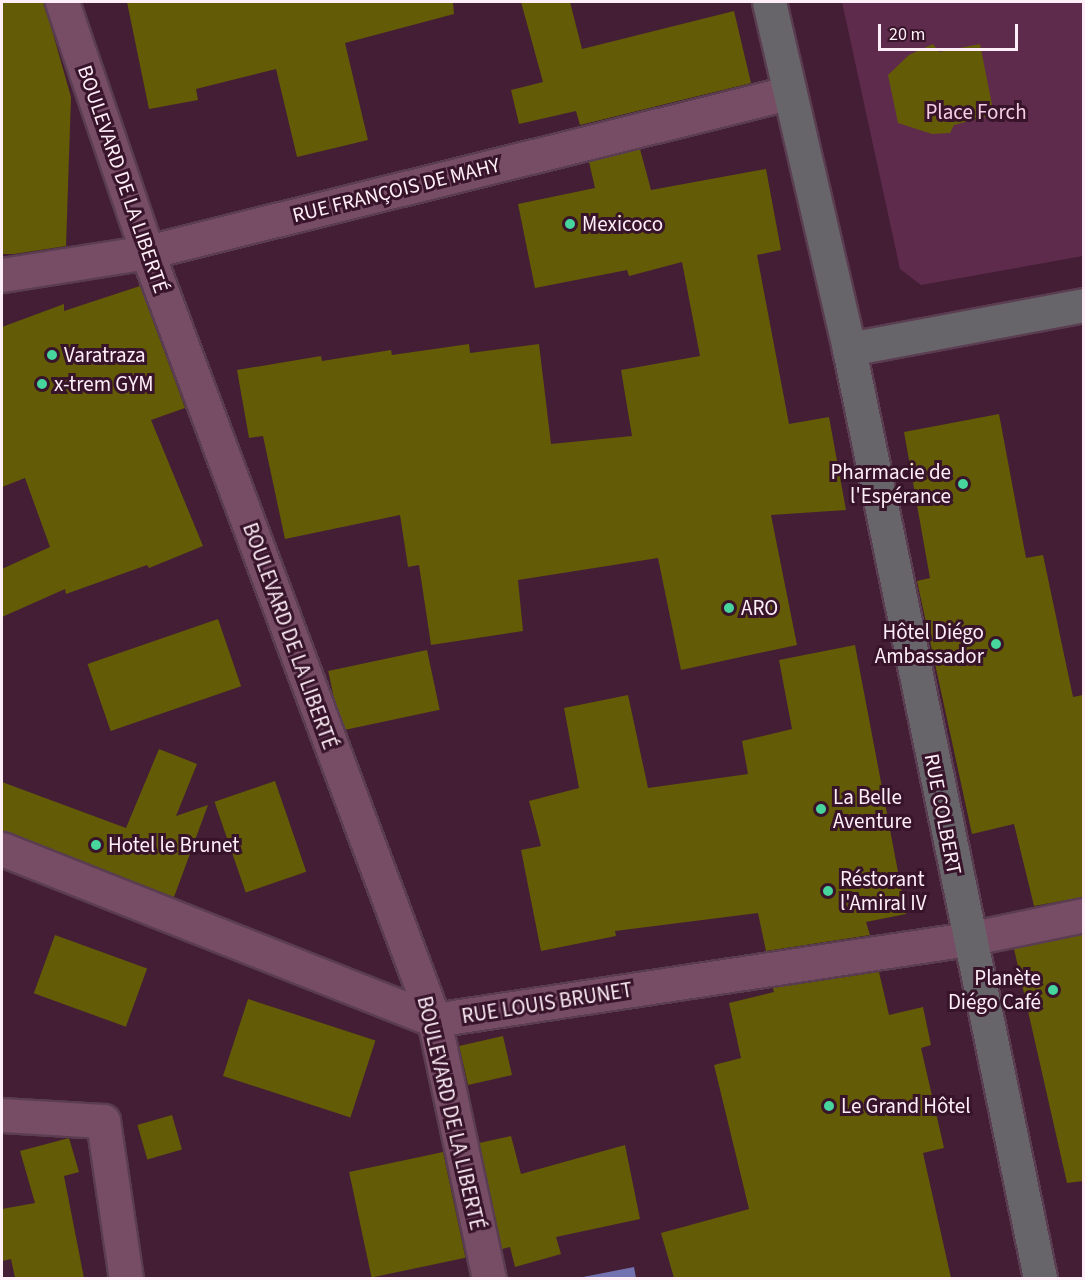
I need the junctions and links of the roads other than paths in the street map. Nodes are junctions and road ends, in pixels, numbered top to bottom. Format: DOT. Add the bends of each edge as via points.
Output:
graph roads {
  1 [pos="62,2"];
  2 [pos="769,2"];
  3 [pos="788,93"];
  4 [pos="147,252"];
  5 [pos="2,275"];
  6 [pos="1083,305"];
  7 [pos="849,349"];
  8 [pos="2,849"];
  9 [pos="1083,915"];
  10 [pos="968,939"];
  11 [pos="434,1020"];
  12 [pos="2,1114"];
  13 [pos="126,1278"];
  14 [pos="489,1278"];
  15 [pos="1040,1278"];
  1 -- 4 [label="street, BOULEVARD DE LA LIBERTÉ"];
  2 -- 3 [label="main road, RUE COLBERT"];
  3 -- 4 [label="street, RUE FRANÇOIS DE MAHY"];
  3 -- 7 [label="main road, RUE COLBERT"];
  4 -- 5 [label="street, RUE FRANÇOIS DE MAHY"];
  4 -- 11 [label="street, BOULEVARD DE LA LIBERTÉ"];
  6 -- 7 [label="main road"];
  7 -- 10 [label="main road, RUE COLBERT"];
  8 -- 11 [label="street, RUE LOUIS BRUNET"];
  9 -- 10 [label="street, RUE LOUIS BRUNET"];
  10 -- 11 [label="street, RUE LOUIS BRUNET"];
  10 -- 15 [label="main road, RUE COLBERT"];
  11 -- 14 [label="street, BOULEVARD DE LA LIBERTÉ"];
  12 -- 13 [label="street" via="103,1121"];
}
